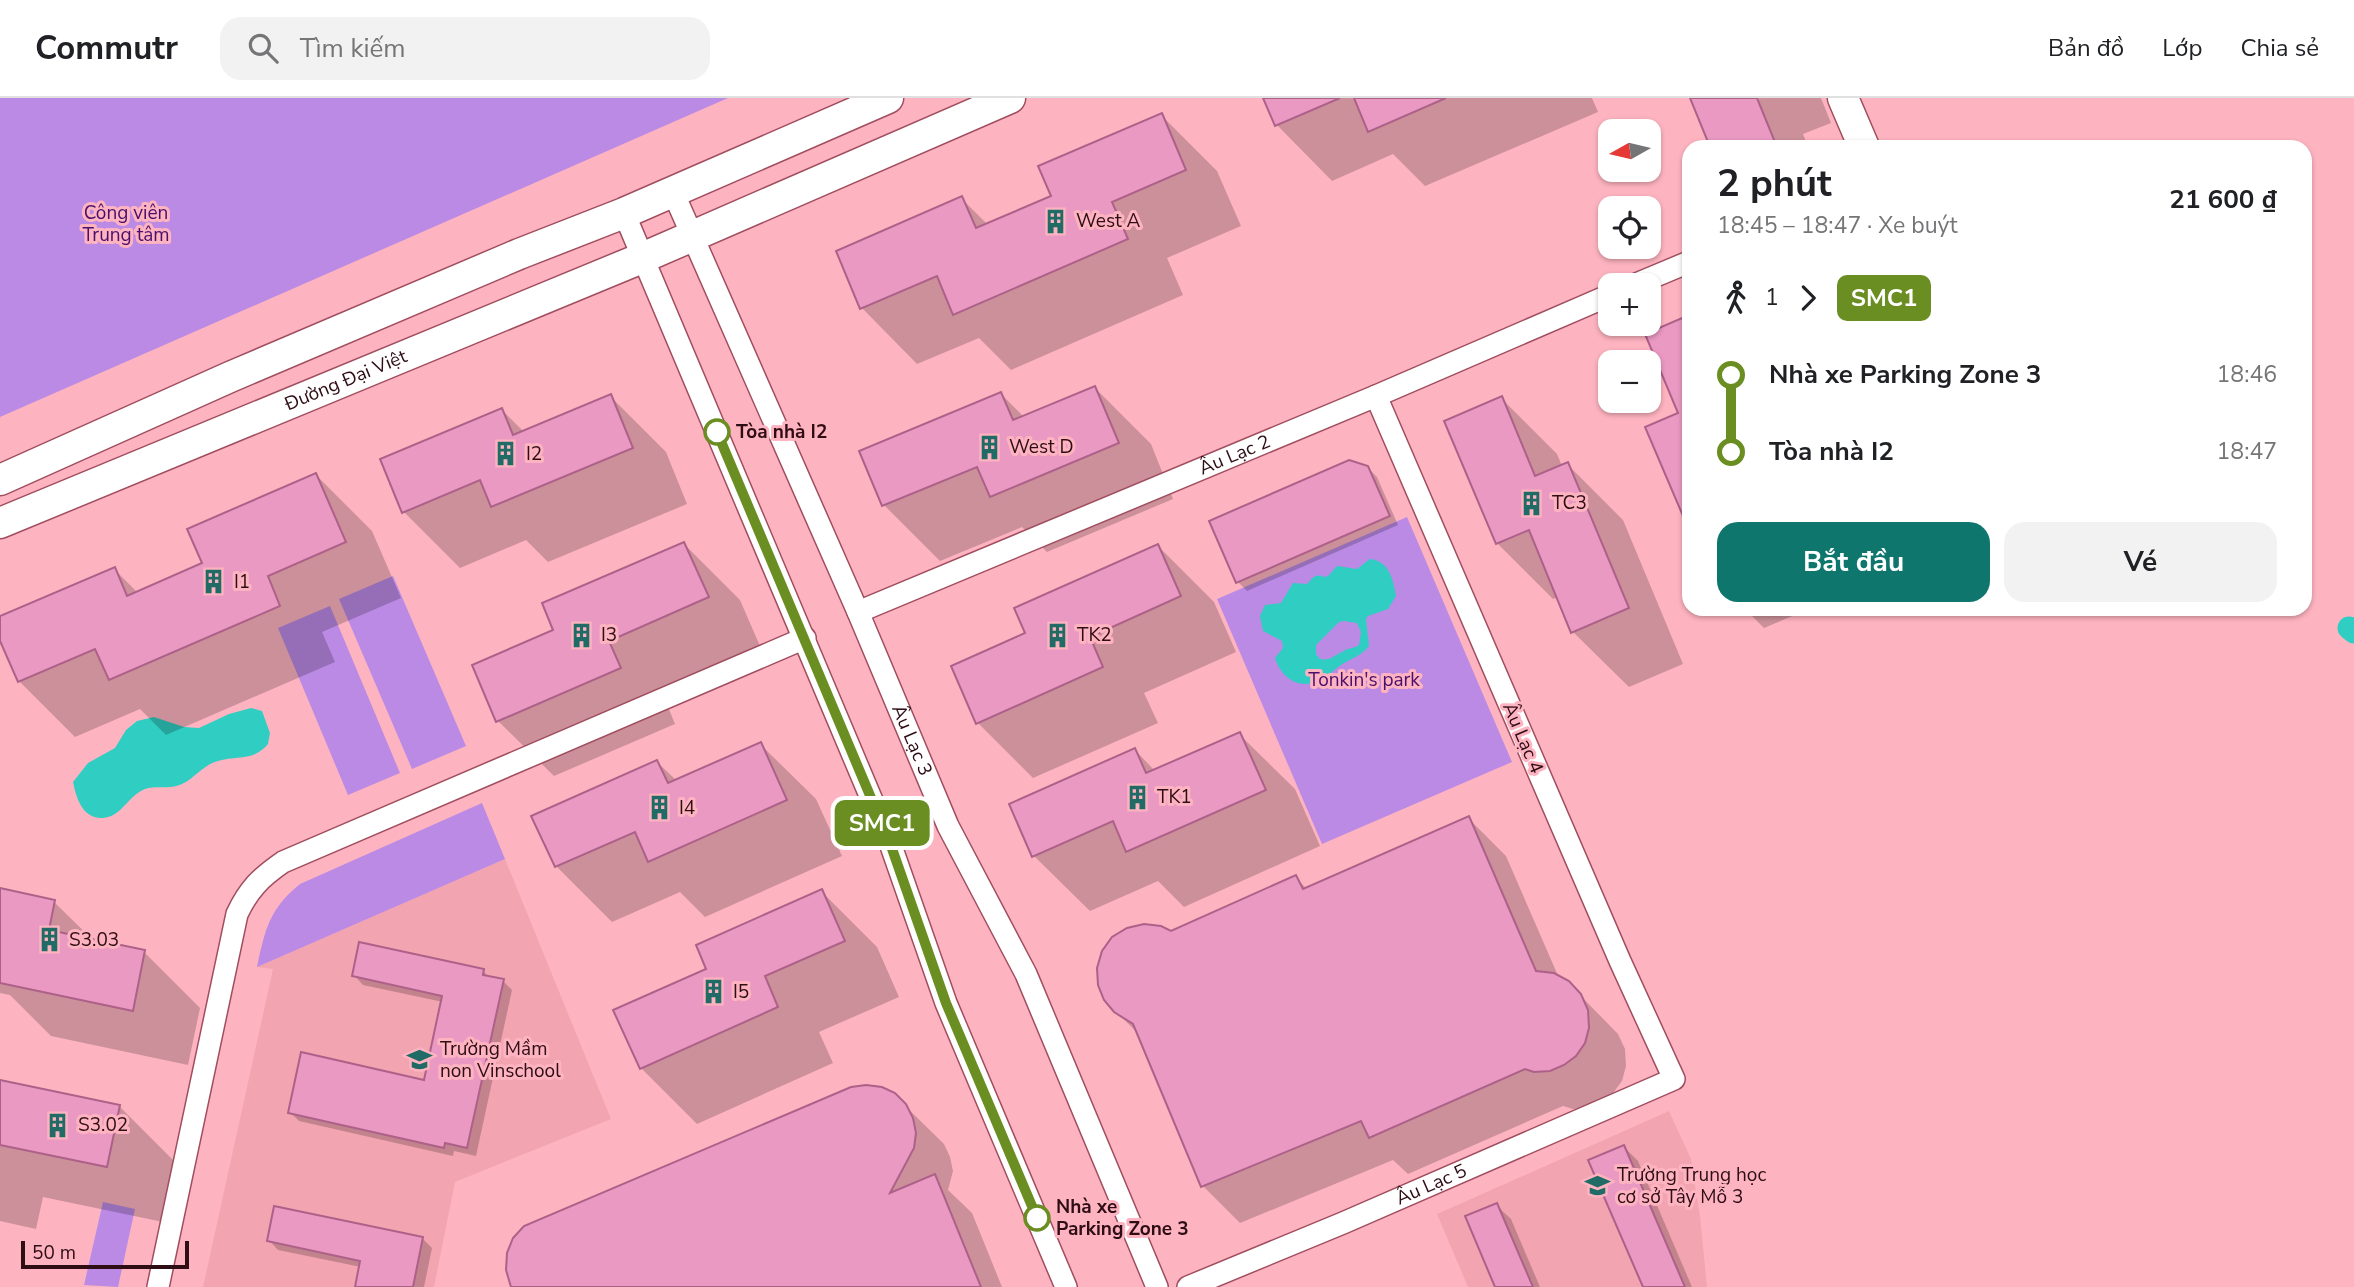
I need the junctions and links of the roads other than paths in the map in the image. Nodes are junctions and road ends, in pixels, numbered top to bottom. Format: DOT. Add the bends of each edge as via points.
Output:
graph roads {
  1 [pos="888,98"];
  2 [pos="1010,98"];
  3 [pos="1843,98"];
  4 [pos="1861,140"];
  5 [pos="673,192"];
  6 [pos="624,213"];
  7 [pos="693,235"];
  8 [pos="642,258"];
  9 [pos="1682,264"];
  10 [pos="1661,273"];
  11 [pos="1598,300"];
  12 [pos="1376,396"];
  13 [pos="0,480"];
  14 [pos="0,523"];
  15 [pos="858,612"];
  16 [pos="805,638"];
  17 [pos="1674,1079"];
  18 [pos="158,1287"];
  19 [pos="1066,1287"];
  20 [pos="1157,1287"];
  21 [pos="1188,1287"];
  1 -- 5 [label="street"];
  2 -- 7 [label="street, Đường Đại Việt"];
  3 -- 4 [label="street"];
  5 -- 6 [label="street"];
  5 -- 7 [label="street, Âu Lạc 3"];
  6 -- 8 [label="street"];
  6 -- 13 [label="street" via="242,372"];
  7 -- 8 [label="street, Đường Đại Việt"];
  7 -- 15 [label="street, Âu Lạc 3"];
  8 -- 14 [label="street, Đường Đại Việt"];
  8 -- 16 [label="street"];
  9 -- 10 [label="street"];
  11 -- 12 [label="street, Âu Lạc 2"];
  12 -- 15 [label="street, Âu Lạc 2"];
  12 -- 17 [label="street, Âu Lạc 4"];
  15 -- 20 [label="street, Âu Lạc 3" via="948,826 1026,974"];
  16 -- 18 [label="street" via="283,862 248,891 237,914"];
  16 -- 19 [label="street" via="890,843 946,1003"];
  17 -- 21 [label="street, Âu Lạc 5"];
}
